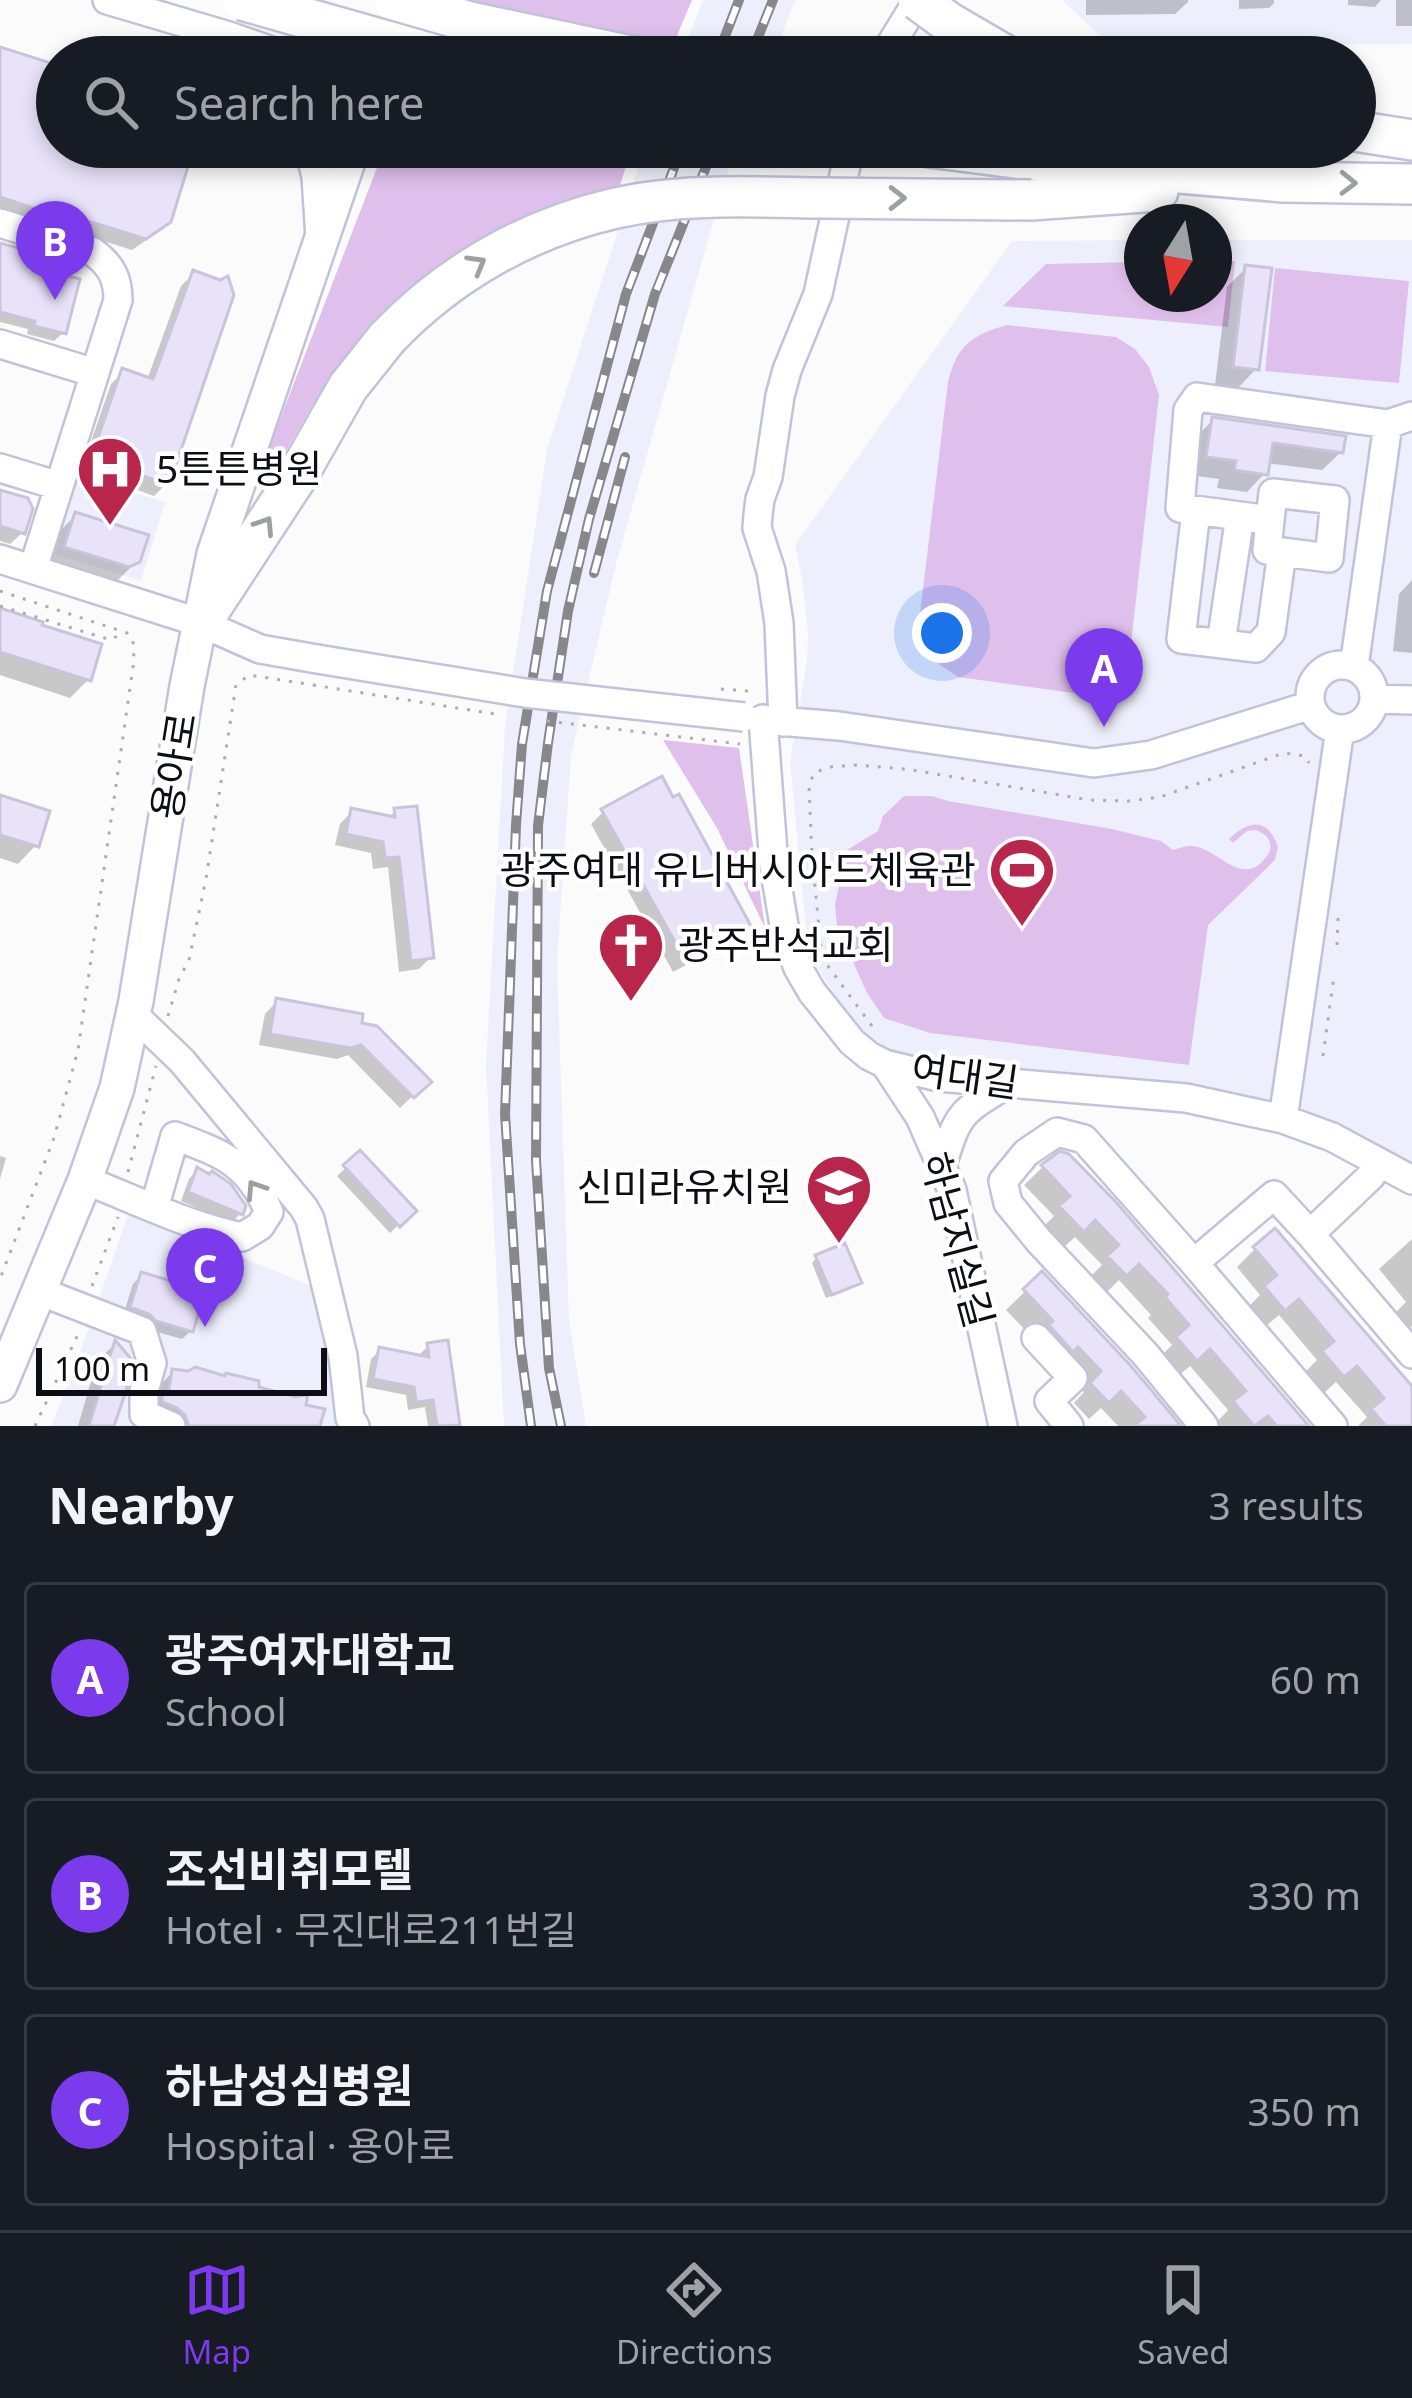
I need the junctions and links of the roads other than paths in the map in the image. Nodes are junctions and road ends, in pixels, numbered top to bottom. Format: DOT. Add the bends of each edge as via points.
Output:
graph roads {
  1 [pos="107,0"];
  2 [pos="301,0"];
  3 [pos="394,0"];
  4 [pos="412,0"];
  5 [pos="918,0"];
  6 [pos="239,31"];
  7 [pos="281,36"];
  8 [pos="363,36"];
  9 [pos="397,36"];
  10 [pos="536,36"];
  11 [pos="896,36"];
  12 [pos="972,36"];
  13 [pos="1376,138"];
  14 [pos="1412,141"];
  15 [pos="314,168"];
  16 [pos="346,168"];
  17 [pos="845,168"];
  18 [pos="996,168"];
  19 [pos="1035,180"];
  20 [pos="1412,184"];
  21 [pos="0,223"];
  22 [pos="320,244"];
  23 [pos="0,344"];
  24 [pos="95,373"];
  25 [pos="1400,420"];
  26 [pos="0,467"];
  27 [pos="59,486"];
  28 [pos="1196,511"];
  29 [pos="1240,516"];
  30 [pos="1270,520"];
  31 [pos="1282,552"];
  32 [pos="0,559"];
  33 [pos="33,569"];
  34 [pos="201,623"];
  35 [pos="1221,644"];
  36 [pos="1354,668"];
  37 [pos="1374,699"];
  38 [pos="1412,700"];
  39 [pos="1311,705"];
  40 [pos="760,712"];
  41 [pos="1340,729"];
  42 [pos="133,1014"];
  43 [pos="885,1064"];
  44 [pos="1009,1083"];
  45 [pos="1283,1119"];
  46 [pos="1376,1161"];
  47 [pos="942,1166"];
  48 [pos="85,1180"];
  49 [pos="1412,1180"];
  50 [pos="154,1208"];
  51 [pos="1310,1234"];
  52 [pos="1194,1263"];
  53 [pos="37,1298"];
  54 [pos="86,1315"];
  55 [pos="1036,1338"];
  56 [pos="1412,1354"];
  57 [pos="0,1385"];
  58 [pos="170,1425"];
  59 [pos="152,1426"];
  60 [pos="355,1426"];
  61 [pos="1003,1426"];
  62 [pos="1070,1426"];
  63 [pos="1204,1426"];
  64 [pos="1333,1426"];
  1 -- 6 [label="street"];
  2 -- 7 [label="street"];
  3 -- 10 [label="highway, bridge"];
  4 -- 9 [label="main road"];
  5 -- 11 [label="street"];
  5 -- 12 [label="highway, bridge"];
  6 -- 8 [label="highway, bridge"];
  13 -- 14 [label="highway"];
  15 -- 22 [label="street"];
  16 -- 22 [label="main road, 용아로"];
  17 -- 40 [label="street, 여대길" via="818,294 780,396 760,499 758,528 779,623"];
  18 -- 19 [label="highway"];
  19 -- 20 [label="highway, one-way"];
  34 -- 19 [label="highway, one-way, bridge" via="387,338 416,307 501,251 619,207"];
  21 -- 24 [label="street" via="93,252 114,272 118,300"];
  22 -- 34 [label="main road, 용아로" via="214,554"];
  23 -- 24 [label="street"];
  24 -- 27 [label="street"];
  25 -- 28 [label="street" via="1197,397 1180,508"];
  25 -- 36 [label="street"];
  26 -- 27 [label="street"];
  27 -- 33 [label="street"];
  28 -- 29 [label="street"];
  28 -- 35 [label="street" via="1181,639"];
  29 -- 30 [label="street"];
  29 -- 35 [label="street"];
  30 -- 31 [label="street" via="1267,550"];
  30 -- 31 [label="street" via="1273,493 1335,500 1329,558"];
  31 -- 35 [label="street" via="1271,632 1256,648"];
  32 -- 33 [label="street"];
  33 -- 34 [label="street"];
  34 -- 40 [label="street, bridge" via="315,672"];
  34 -- 42 [label="main road, 용아로"];
  36 -- 37 [label="street" via="1369,680"];
  36 -- 39 [label="street" via="1334,666 1317,676"];
  37 -- 38 [label="street"];
  37 -- 41 [label="street" via="1367,718"];
  39 -- 40 [label="street" via="1094,764"];
  39 -- 41 [label="street" via="1322,722"];
  40 -- 43 [label="street, 여대길" via="786,937 833,1019"];
  41 -- 45 [label="street"];
  42 -- 48 [label="main road, 용아로"];
  42 -- 60 [label="street" via="182,1061 310,1219"];
  43 -- 44 [label="street, 여대길"];
  43 -- 47 [label="street, 하남지실길"];
  44 -- 45 [label="street, 여대길" via="1186,1098"];
  44 -- 47 [label="street" via="962,1114"];
  45 -- 46 [label="street, 여대길"];
  46 -- 49 [label="street, 여대길"];
  46 -- 51 [label="street" via="1371,1176"];
  47 -- 61 [label="street, 하남지실길"];
  48 -- 50 [label="street"];
  48 -- 53 [label="main road, 용아로"];
  51 -- 52 [label="street" via="1274,1195"];
  51 -- 56 [label="street"];
  52 -- 63 [label="street" via="1084,1138 1057,1132 1003,1181 1008,1203 1039,1241"];
  52 -- 64 [label="street"];
  53 -- 54 [label="street"];
  53 -- 57 [label="main road, 용아로"];
  54 -- 58 [label="street" via="142,1331 152,1363 144,1414"];
  54 -- 59 [label="street" via="141,1357 133,1406"];
  55 -- 62 [label="street" via="1073,1378 1049,1401"];
}
